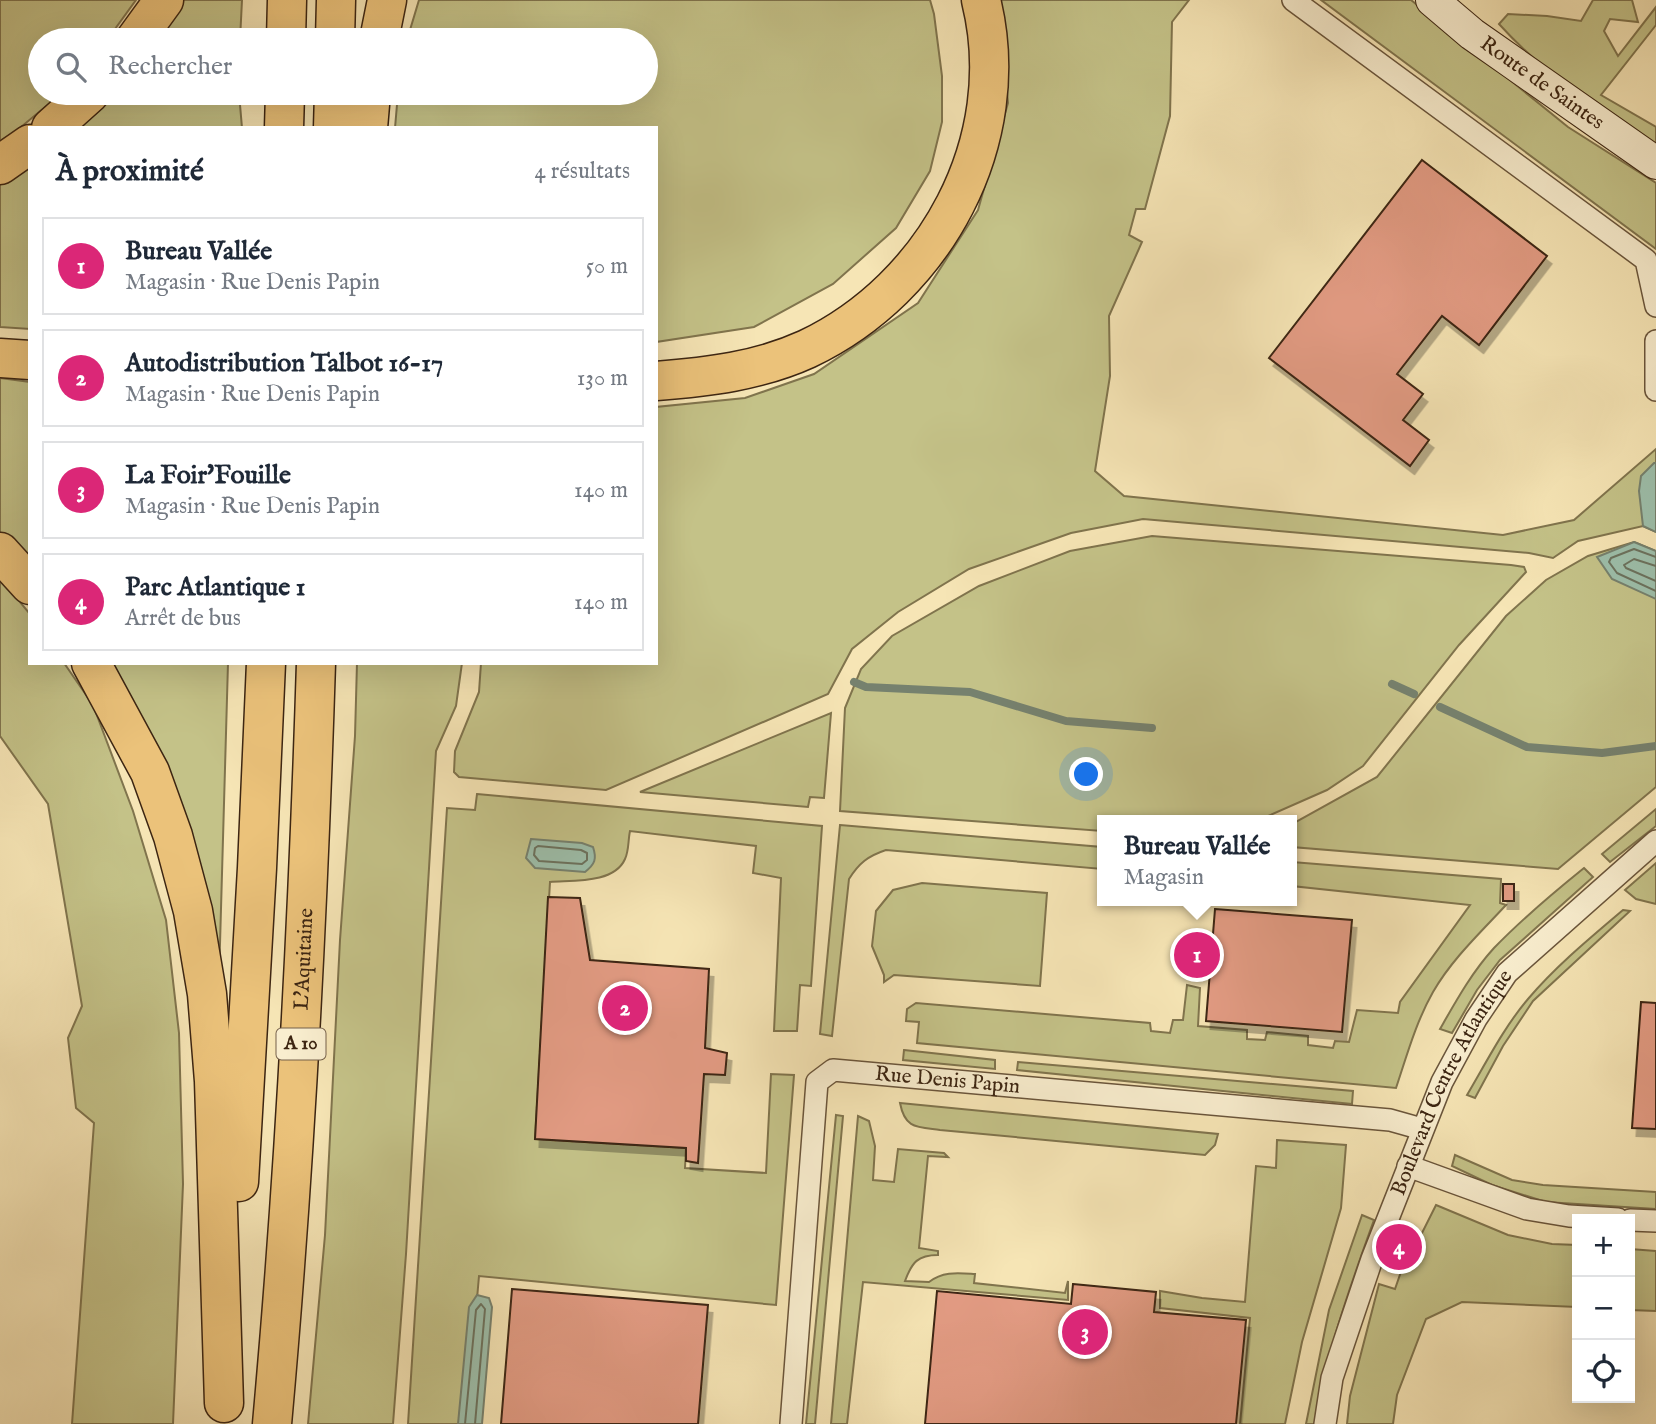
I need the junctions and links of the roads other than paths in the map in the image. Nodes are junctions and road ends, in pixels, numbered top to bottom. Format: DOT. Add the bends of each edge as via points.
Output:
graph roads {
  1 [pos="164,0"];
  2 [pos="287,0"];
  3 [pos="336,0"];
  4 [pos="387,0"];
  5 [pos="958,0"];
  6 [pos="981,0"];
  7 [pos="1293,0"];
  8 [pos="1432,0"];
  9 [pos="144,28"];
  10 [pos="286,28"];
  11 [pos="335,28"];
  12 [pos="381,28"];
  13 [pos="77,105"];
  14 [pos="285,105"];
  15 [pos="334,105"];
  16 [pos="370,105"];
  17 [pos="53,126"];
  18 [pos="284,126"];
  19 [pos="333,126"];
  20 [pos="368,126"];
  21 [pos="28,145"];
  22 [pos="1656,163"];
  23 [pos="0,165"];
  24 [pos="1656,306"];
  25 [pos="0,341"];
  26 [pos="1656,341"];
  27 [pos="28,343"];
  28 [pos="0,358"];
  29 [pos="28,360"];
  30 [pos="658,362"];
  31 [pos="658,381"];
  32 [pos="1656,390"];
  33 [pos="0,552"];
  34 [pos="28,583"];
  35 [pos="92,665"];
  36 [pos="266,665"];
  37 [pos="316,665"];
  38 [pos="1656,841"];
  39 [pos="1422,1129"];
  40 [pos="1408,1166"];
  41 [pos="1572,1216"];
  42 [pos="1635,1220"];
  43 [pos="1656,1222"];
  44 [pos="223,1413"];
  45 [pos="272,1424"];
  46 [pos="792,1424"];
  47 [pos="1325,1424"];
  1 -- 9 [label="highway"];
  2 -- 10 [label="highway"];
  3 -- 11 [label="highway"];
  4 -- 12 [label="highway"];
  5 -- 30 [label="highway" via="966,71 958,139 935,200 895,257 852,296 796,330 715,355"];
  6 -- 31 [label="highway" via="989,59 981,138 956,203 917,263 856,320 806,349 749,369"];
  7 -- 24 [label="street" via="1646,260"];
  8 -- 22 [label="street, Route de Saintes" via="1472,34"];
  13 -- 17 [label="highway"];
  14 -- 18 [label="highway"];
  15 -- 19 [label="highway"];
  16 -- 20 [label="highway"];
  21 -- 23 [label="highway"];
  25 -- 27 [label="highway"];
  26 -- 32 [label="street"];
  28 -- 29 [label="highway"];
  33 -- 34 [label="highway"];
  35 -- 44 [label="highway" via="150,772 193,911 207,994 214,1081"];
  36 -- 44 [label="highway, A 10"];
  37 -- 45 [label="highway, L'Aquitaine / A 10" via="298,1111"];
  38 -- 39 [label="street, Boulevard Centre Atlantique" via="1507,973 1453,1060"];
  39 -- 40 [label="street, Boulevard Centre Atlantique"];
  39 -- 46 [label="street, Rue Denis Papin" via="1390,1120 833,1070 817,1082"];
  40 -- 41 [label="street" via="1527,1209"];
  40 -- 47 [label="street, Boulevard Centre Atlantique" via="1332,1378"];
  42 -- 43 [label="street"];
}
